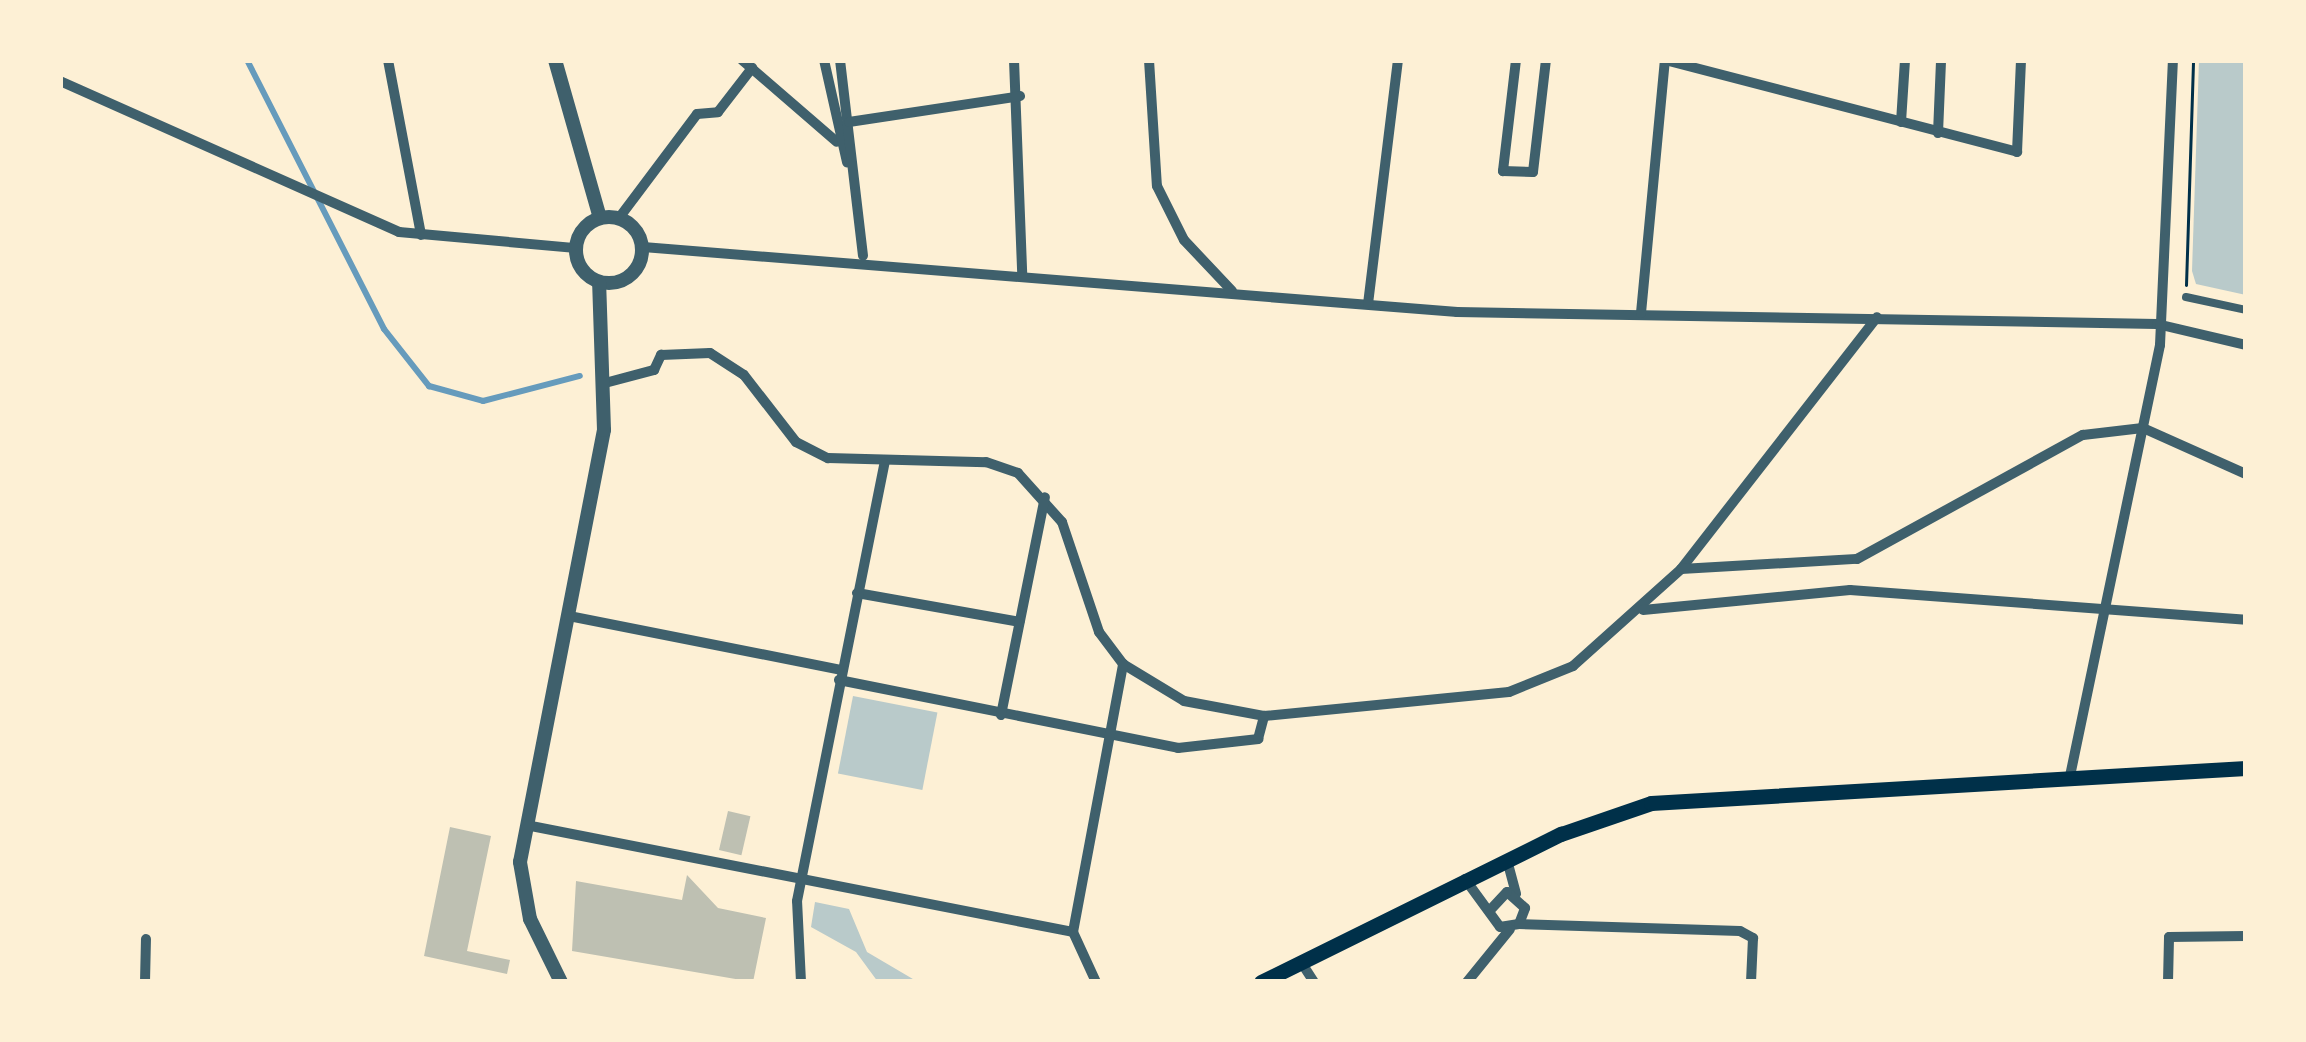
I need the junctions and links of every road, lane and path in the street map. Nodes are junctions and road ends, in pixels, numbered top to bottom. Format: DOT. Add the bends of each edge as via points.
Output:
graph roads {
  1 [pos="388,60"];
  2 [pos="555,60"];
  3 [pos="824,60"];
  4 [pos="839,60"];
  5 [pos="1014,60"];
  6 [pos="1149,60"];
  7 [pos="1398,60"];
  8 [pos="1516,60"];
  9 [pos="1546,60"];
  10 [pos="1664,60"];
  11 [pos="1905,60"];
  12 [pos="1941,60"];
  13 [pos="2021,60"];
  14 [pos="2173,60"];
  15 [pos="2193,60"];
  16 [pos="747,64"];
  17 [pos="60,80"];
  18 [pos="1020,96"];
  19 [pos="849,122"];
  20 [pos="1901,122"];
  21 [pos="1938,133"];
  22 [pos="837,142"];
  23 [pos="848,165"];
  24 [pos="600,218"];
  25 [pos="619,218"];
  26 [pos="421,235"];
  27 [pos="643,247"];
  28 [pos="576,248"];
  29 [pos="862,256"];
  30 [pos="1022,273"];
  31 [pos="599,282"];
  32 [pos="1234,293"];
  33 [pos="2186,297"];
  34 [pos="1368,304"];
  35 [pos="2246,310"];
  36 [pos="1641,314"];
  37 [pos="1876,317"];
  38 [pos="2157,324"];
  39 [pos="2246,345"];
  40 [pos="605,383"];
  41 [pos="2143,428"];
  42 [pos="884,464"];
  43 [pos="2246,474"];
  44 [pos="1045,497"];
  45 [pos="1681,568"];
  46 [pos="857,593"];
  47 [pos="2106,607"];
  48 [pos="1643,610"];
  49 [pos="569,616"];
  50 [pos="2246,620"];
  51 [pos="1019,622"];
  52 [pos="1123,664"];
  53 [pos="840,675"];
  54 [pos="1000,715"];
  55 [pos="1264,716"];
  56 [pos="1111,740"];
  57 [pos="2246,768"];
  58 [pos="2069,776"];
  59 [pos="526,825"];
  60 [pos="1507,860"];
  61 [pos="801,876"];
  62 [pos="1465,879"];
  63 [pos="1516,894"];
  64 [pos="1491,916"];
  65 [pos="1518,923"];
  66 [pos="1072,932"];
  67 [pos="2246,936"];
  68 [pos="146,939"];
  69 [pos="1494,940"];
  70 [pos="1301,962"];
  71 [pos="145,982"];
  72 [pos="561,982"];
  73 [pos="801,982"];
  74 [pos="1096,982"];
  75 [pos="1262,982"];
  76 [pos="1314,982"];
  77 [pos="1467,982"];
  78 [pos="1751,982"];
  79 [pos="2168,982"];
  1 -- 26 [label="street"];
  2 -- 24 [label="street"];
  3 -- 22 [label="street"];
  4 -- 19 [label="street"];
  5 -- 18 [label="street"];
  6 -- 32 [label="street" via="1157,186 1184,240"];
  7 -- 34 [label="street"];
  8 -- 9 [label="street" via="1503,171 1533,172"];
  10 -- 20 [label="street"];
  10 -- 36 [label="street"];
  11 -- 20 [label="street"];
  12 -- 21 [label="street"];
  13 -- 21 [label="street" via="2017,152"];
  14 -- 38 [label="street"];
  15 -- 33 [label="path"];
  16 -- 22 [label="street"];
  16 -- 25 [label="street" via="718,112 697,114"];
  17 -- 26 [label="street" via="296,190"];
  18 -- 19 [label="street"];
  18 -- 30 [label="street"];
  19 -- 23 [label="street"];
  20 -- 21 [label="street"];
  22 -- 23 [label="street"];
  23 -- 29 [label="street"];
  24 -- 25 [label="street"];
  24 -- 28 [label="street"];
  25 -- 27 [label="street"];
  26 -- 28 [label="street"];
  27 -- 29 [label="street"];
  27 -- 31 [label="street" via="631,276"];
  28 -- 31 [label="street"];
  29 -- 30 [label="street"];
  30 -- 32 [label="street"];
  31 -- 40 [label="street"];
  32 -- 34 [label="street"];
  33 -- 35 [label="street"];
  34 -- 36 [label="street"];
  36 -- 37 [label="street"];
  37 -- 38 [label="street"];
  37 -- 45 [label="street"];
  38 -- 39 [label="street"];
  38 -- 41 [label="street"];
  40 -- 42 [label="street" via="654,370 661,355 722,357 796,442"];
  40 -- 49 [label="street"];
  41 -- 43 [label="street"];
  41 -- 45 [label="street" via="2053,444 1857,559"];
  41 -- 47 [label="street"];
  42 -- 44 [label="street" via="986,462"];
  42 -- 46 [label="street"];
  44 -- 51 [label="street"];
  44 -- 52 [label="street" via="1099,632"];
  45 -- 48 [label="street"];
  46 -- 51 [label="street"];
  46 -- 53 [label="street"];
  47 -- 48 [label="street" via="1850,590"];
  47 -- 50 [label="street"];
  47 -- 58 [label="street"];
  48 -- 55 [label="street" via="1536,685"];
  49 -- 53 [label="street"];
  49 -- 59 [label="street"];
  51 -- 54 [label="street"];
  52 -- 55 [label="street" via="1184,701"];
  52 -- 56 [label="street"];
  53 -- 54 [label="street"];
  53 -- 61 [label="street"];
  54 -- 56 [label="street"];
  55 -- 56 [label="street" via="1258,739 1178,748"];
  56 -- 66 [label="street"];
  57 -- 58 [label="main road"];
  58 -- 60 [label="main road" via="1651,803"];
  59 -- 61 [label="street"];
  59 -- 72 [label="street" via="524,901"];
  60 -- 62 [label="main road"];
  60 -- 63 [label="street"];
  61 -- 66 [label="street"];
  61 -- 73 [label="street" via="791,937"];
  62 -- 64 [label="street"];
  62 -- 70 [label="main road"];
  63 -- 64 [label="street" via="1497,895"];
  63 -- 65 [label="street"];
  64 -- 65 [label="street"];
  64 -- 69 [label="street"];
  65 -- 69 [label="street"];
  65 -- 78 [label="street" via="1753,938"];
  66 -- 74 [label="street"];
  67 -- 79 [label="street" via="2169,937"];
  68 -- 71 [label="street"];
  69 -- 77 [label="street"];
  70 -- 75 [label="main road"];
  70 -- 76 [label="street"];
}
